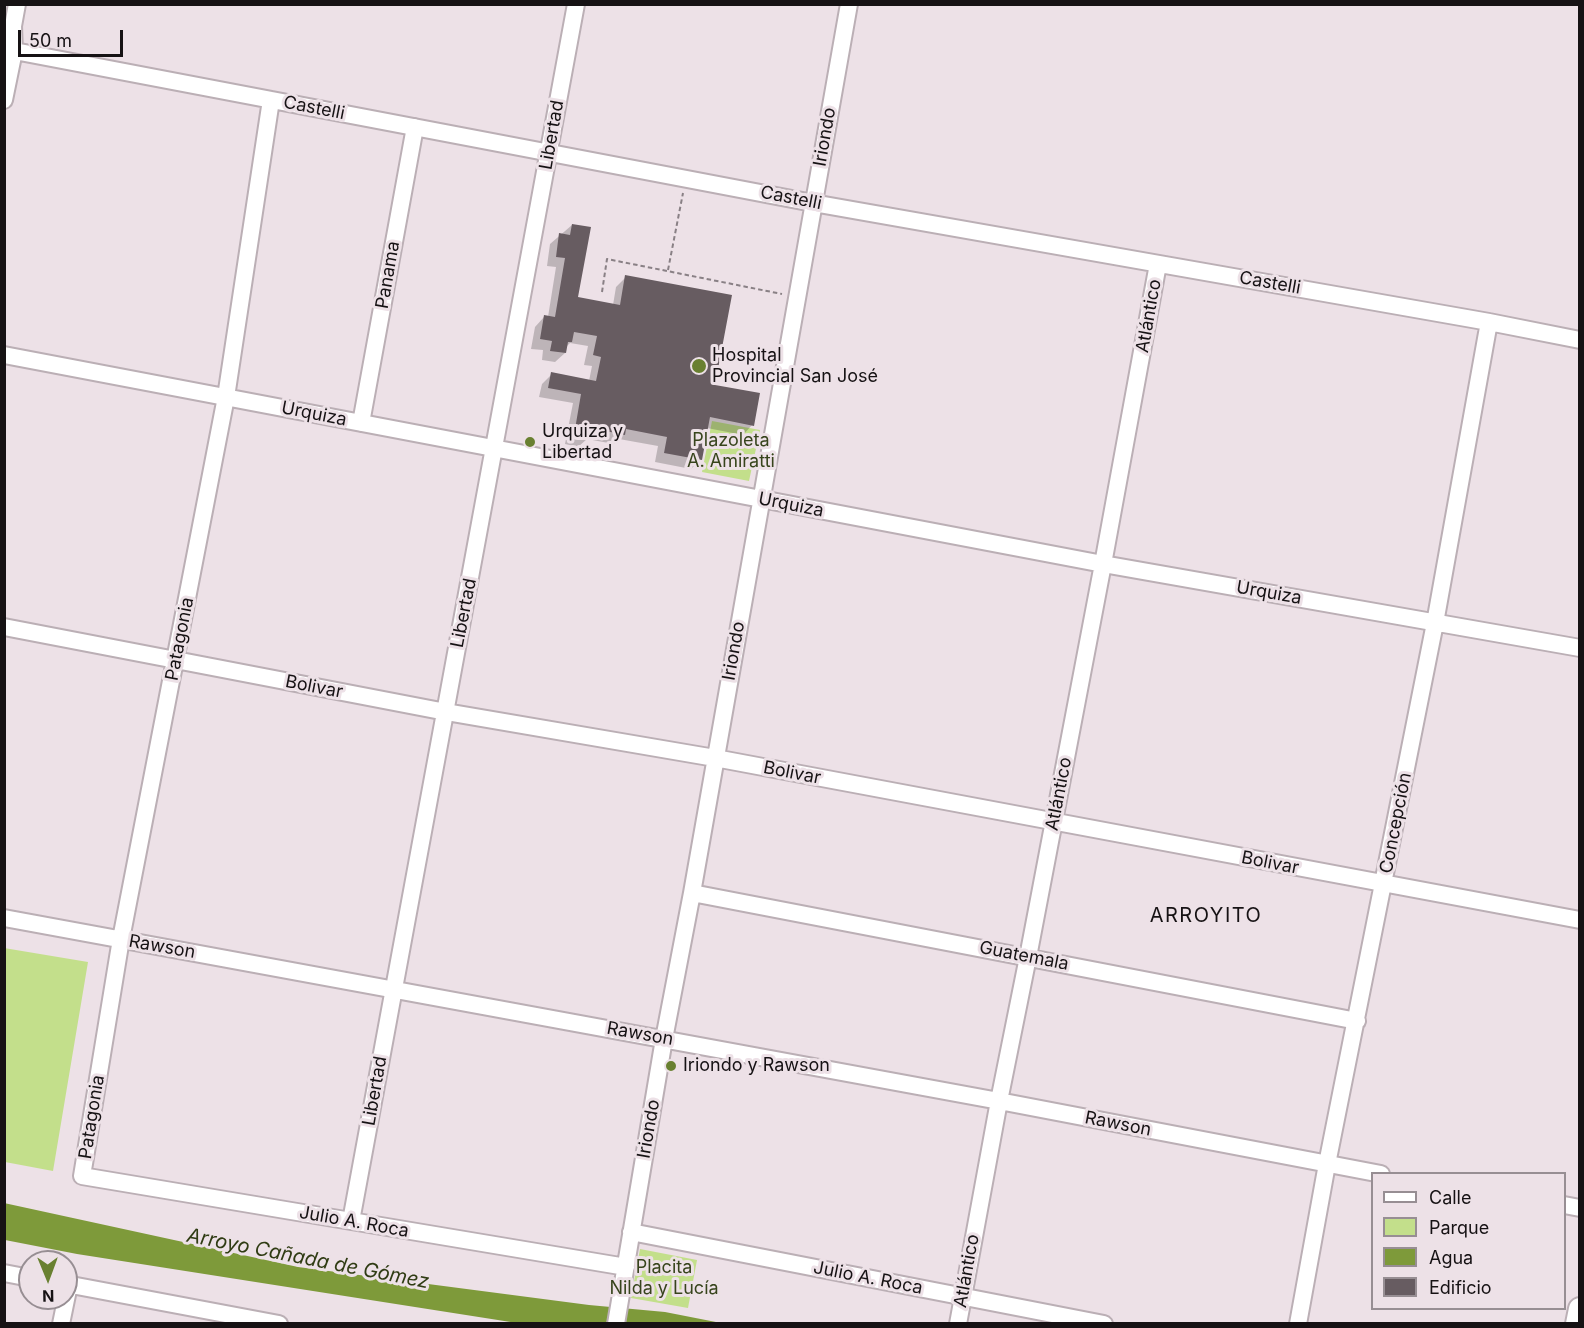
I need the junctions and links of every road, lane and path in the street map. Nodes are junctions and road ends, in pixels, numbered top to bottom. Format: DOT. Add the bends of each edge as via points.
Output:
graph roads {
  1 [pos="17,4"];
  2 [pos="576,4"];
  3 [pos="849,4"];
  4 [pos="9,50"];
  5 [pos="4,100"];
  6 [pos="271,100"];
  7 [pos="415,127"];
  8 [pos="549,152"];
  9 [pos="686,178"];
  10 [pos="813,203"];
  11 [pos="1158,264"];
  12 [pos="668,271"];
  13 [pos="602,292"];
  14 [pos="797,297"];
  15 [pos="1489,322"];
  16 [pos="1580,340"];
  17 [pos="4,355"];
  18 [pos="226,397"];
  19 [pos="361,423"];
  20 [pos="496,448"];
  21 [pos="761,499"];
  22 [pos="1103,564"];
  23 [pos="1435,622"];
  24 [pos="4,627"];
  25 [pos="1580,648"];
  26 [pos="176,661"];
  27 [pos="446,712"];
  28 [pos="715,758"];
  29 [pos="1054,822"];
  30 [pos="1384,885"];
  31 [pos="692,893"];
  32 [pos="4,918"];
  33 [pos="1580,920"];
  34 [pos="121,939"];
  35 [pos="1028,957"];
  36 [pos="393,989"];
  37 [pos="1357,1021"];
  38 [pos="664,1039"];
  39 [pos="999,1101"];
  40 [pos="1327,1164"];
  41 [pos="1375,1172"];
  42 [pos="82,1176"];
  43 [pos="351,1221"];
  44 [pos="631,1232"];
  45 [pos="626,1268"];
  46 [pos="78,1287"];
  47 [pos="962,1296"];
  48 [pos="1580,1309"];
  49 [pos="279,1323"];
  50 [pos="616,1323"];
  51 [pos="958,1323"];
  52 [pos="1104,1323"];
  53 [pos="1298,1323"];
  54 [pos="1577,1323"];
  1 -- 4 [label="street"];
  2 -- 8 [label="street, Libertad"];
  3 -- 10 [label="street, Iriondo"];
  4 -- 5 [label="street"];
  4 -- 6 [label="street, Castelli"];
  6 -- 7 [label="street, Castelli"];
  6 -- 18 [label="street, Patagonia"];
  7 -- 8 [label="street, Castelli"];
  7 -- 19 [label="street, Panama"];
  8 -- 9 [label="street, Castelli"];
  8 -- 20 [label="street, Libertad"];
  9 -- 10 [label="street, Castelli"];
  9 -- 12 [label="path"];
  10 -- 11 [label="street, Castelli"];
  10 -- 14 [label="street, Iriondo"];
  11 -- 15 [label="street, Castelli"];
  11 -- 22 [label="street, Atlántico"];
  12 -- 13 [label="path" via="607,259"];
  12 -- 14 [label="path"];
  14 -- 21 [label="street, Iriondo"];
  15 -- 16 [label="street, Castelli"];
  15 -- 23 [label="street, Concepción"];
  17 -- 18 [label="street, Urquiza"];
  18 -- 19 [label="street, Urquiza"];
  18 -- 26 [label="street, Patagonia"];
  19 -- 20 [label="street, Urquiza"];
  20 -- 21 [label="street, Urquiza"];
  20 -- 27 [label="street, Libertad"];
  21 -- 22 [label="street, Urquiza"];
  21 -- 28 [label="street, Iriondo"];
  22 -- 23 [label="street, Urquiza"];
  22 -- 29 [label="street, Atlántico"];
  23 -- 25 [label="street, Urquiza"];
  23 -- 30 [label="street, Concepción"];
  24 -- 26 [label="street, Bolivar"];
  26 -- 27 [label="street, Bolivar"];
  26 -- 34 [label="street, Patagonia"];
  27 -- 28 [label="street, Bolivar"];
  27 -- 36 [label="street, Libertad"];
  28 -- 29 [label="street, Bolivar"];
  28 -- 31 [label="street, Iriondo"];
  29 -- 30 [label="street, Bolivar"];
  29 -- 35 [label="street, Atlántico"];
  30 -- 33 [label="street, Bolivar"];
  30 -- 37 [label="street, Concepción"];
  31 -- 35 [label="street, Guatemala"];
  31 -- 38 [label="street, Iriondo"];
  32 -- 34 [label="street, Rawson"];
  34 -- 36 [label="street, Rawson"];
  34 -- 42 [label="street, Patagonia"];
  35 -- 37 [label="street, Guatemala"];
  35 -- 39 [label="street, Atlántico"];
  36 -- 38 [label="street, Rawson"];
  36 -- 43 [label="street, Libertad"];
  37 -- 40 [label="street, Concepción"];
  38 -- 39 [label="street, Rawson"];
  38 -- 44 [label="street, Iriondo"];
  39 -- 40 [label="street, Rawson"];
  39 -- 47 [label="street, Atlántico"];
  40 -- 41 [label="street, Rawson"];
  40 -- 53 [label="street, Concepción"];
  42 -- 43 [label="street, Julio A. Roca"];
  43 -- 45 [label="street, Julio A. Roca"];
  44 -- 45 [label="street, Iriondo"];
  44 -- 47 [label="street, Julio A. Roca"];
  45 -- 50 [label="street, Iriondo"];
  46 -- 49 [label="street"];
  47 -- 51 [label="street, Atlántico"];
  47 -- 52 [label="street, Julio A. Roca"];
  48 -- 54 [label="main road"];
}
